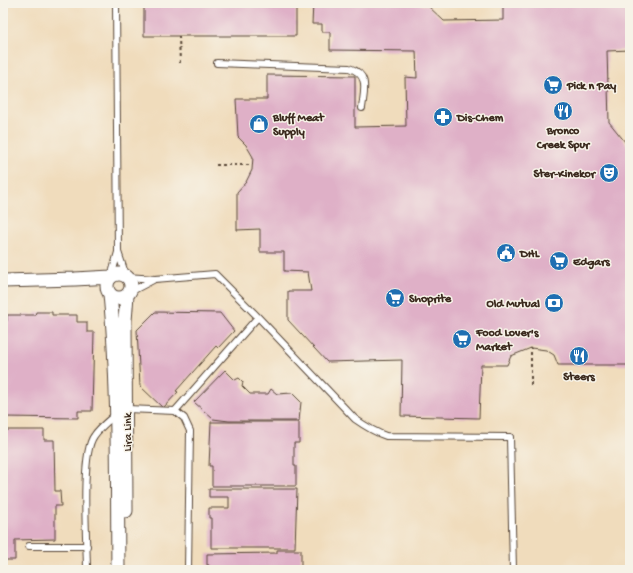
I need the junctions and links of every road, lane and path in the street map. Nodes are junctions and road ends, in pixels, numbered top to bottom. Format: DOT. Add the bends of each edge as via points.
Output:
graph roads {
  1 [pos="116,3"];
  2 [pos="179,36"];
  3 [pos="180,63"];
  4 [pos="217,63"];
  5 [pos="362,108"];
  6 [pos="216,165"];
  7 [pos="252,165"];
  8 [pos="118,252"];
  9 [pos="112,277"];
  10 [pos="127,277"];
  11 [pos="75,279"];
  12 [pos="155,279"];
  13 [pos="3,281"];
  14 [pos="110,292"];
  15 [pos="128,294"];
  16 [pos="258,316"];
  17 [pos="531,348"];
  18 [pos="531,385"];
  19 [pos="122,411"];
  20 [pos="175,411"];
  21 [pos="30,546"];
  22 [pos="87,546"];
  23 [pos="87,570"];
  24 [pos="118,570"];
  25 [pos="126,570"];
  26 [pos="188,570"];
  27 [pos="513,570"];
  1 -- 8 [label="lane"];
  2 -- 3 [label="path"];
  4 -- 5 [label="lane" via="356,70 364,79"];
  6 -- 7 [label="path"];
  8 -- 9 [label="lane"];
  8 -- 10 [label="lane"];
  9 -- 10 [label="street" via="120,274"];
  9 -- 11 [label="street"];
  9 -- 14 [label="street" via="107,285"];
  10 -- 12 [label="lane"];
  10 -- 15 [label="street" via="131,282"];
  11 -- 13 [label="street"];
  11 -- 14 [label="street"];
  12 -- 15 [label="lane"];
  12 -- 16 [label="lane" via="215,274"];
  14 -- 15 [label="street" via="118,298"];
  14 -- 19 [label="street, Lira Link"];
  15 -- 19 [label="street, Lira Link"];
  16 -- 20 [label="lane"];
  16 -- 27 [label="lane" via="355,419 373,431 386,436 510,437"];
  17 -- 18 [label="path"];
  19 -- 20 [label="lane"];
  19 -- 22 [label="lane, Lira Link" via="93,437 89,450 85,505"];
  19 -- 24 [label="street, Lira Link"];
  19 -- 25 [label="street, Lira Link"];
  20 -- 26 [label="lane" via="184,418 190,430"];
  21 -- 22 [label="lane"];
  22 -- 23 [label="lane, Lira Link"];
}
